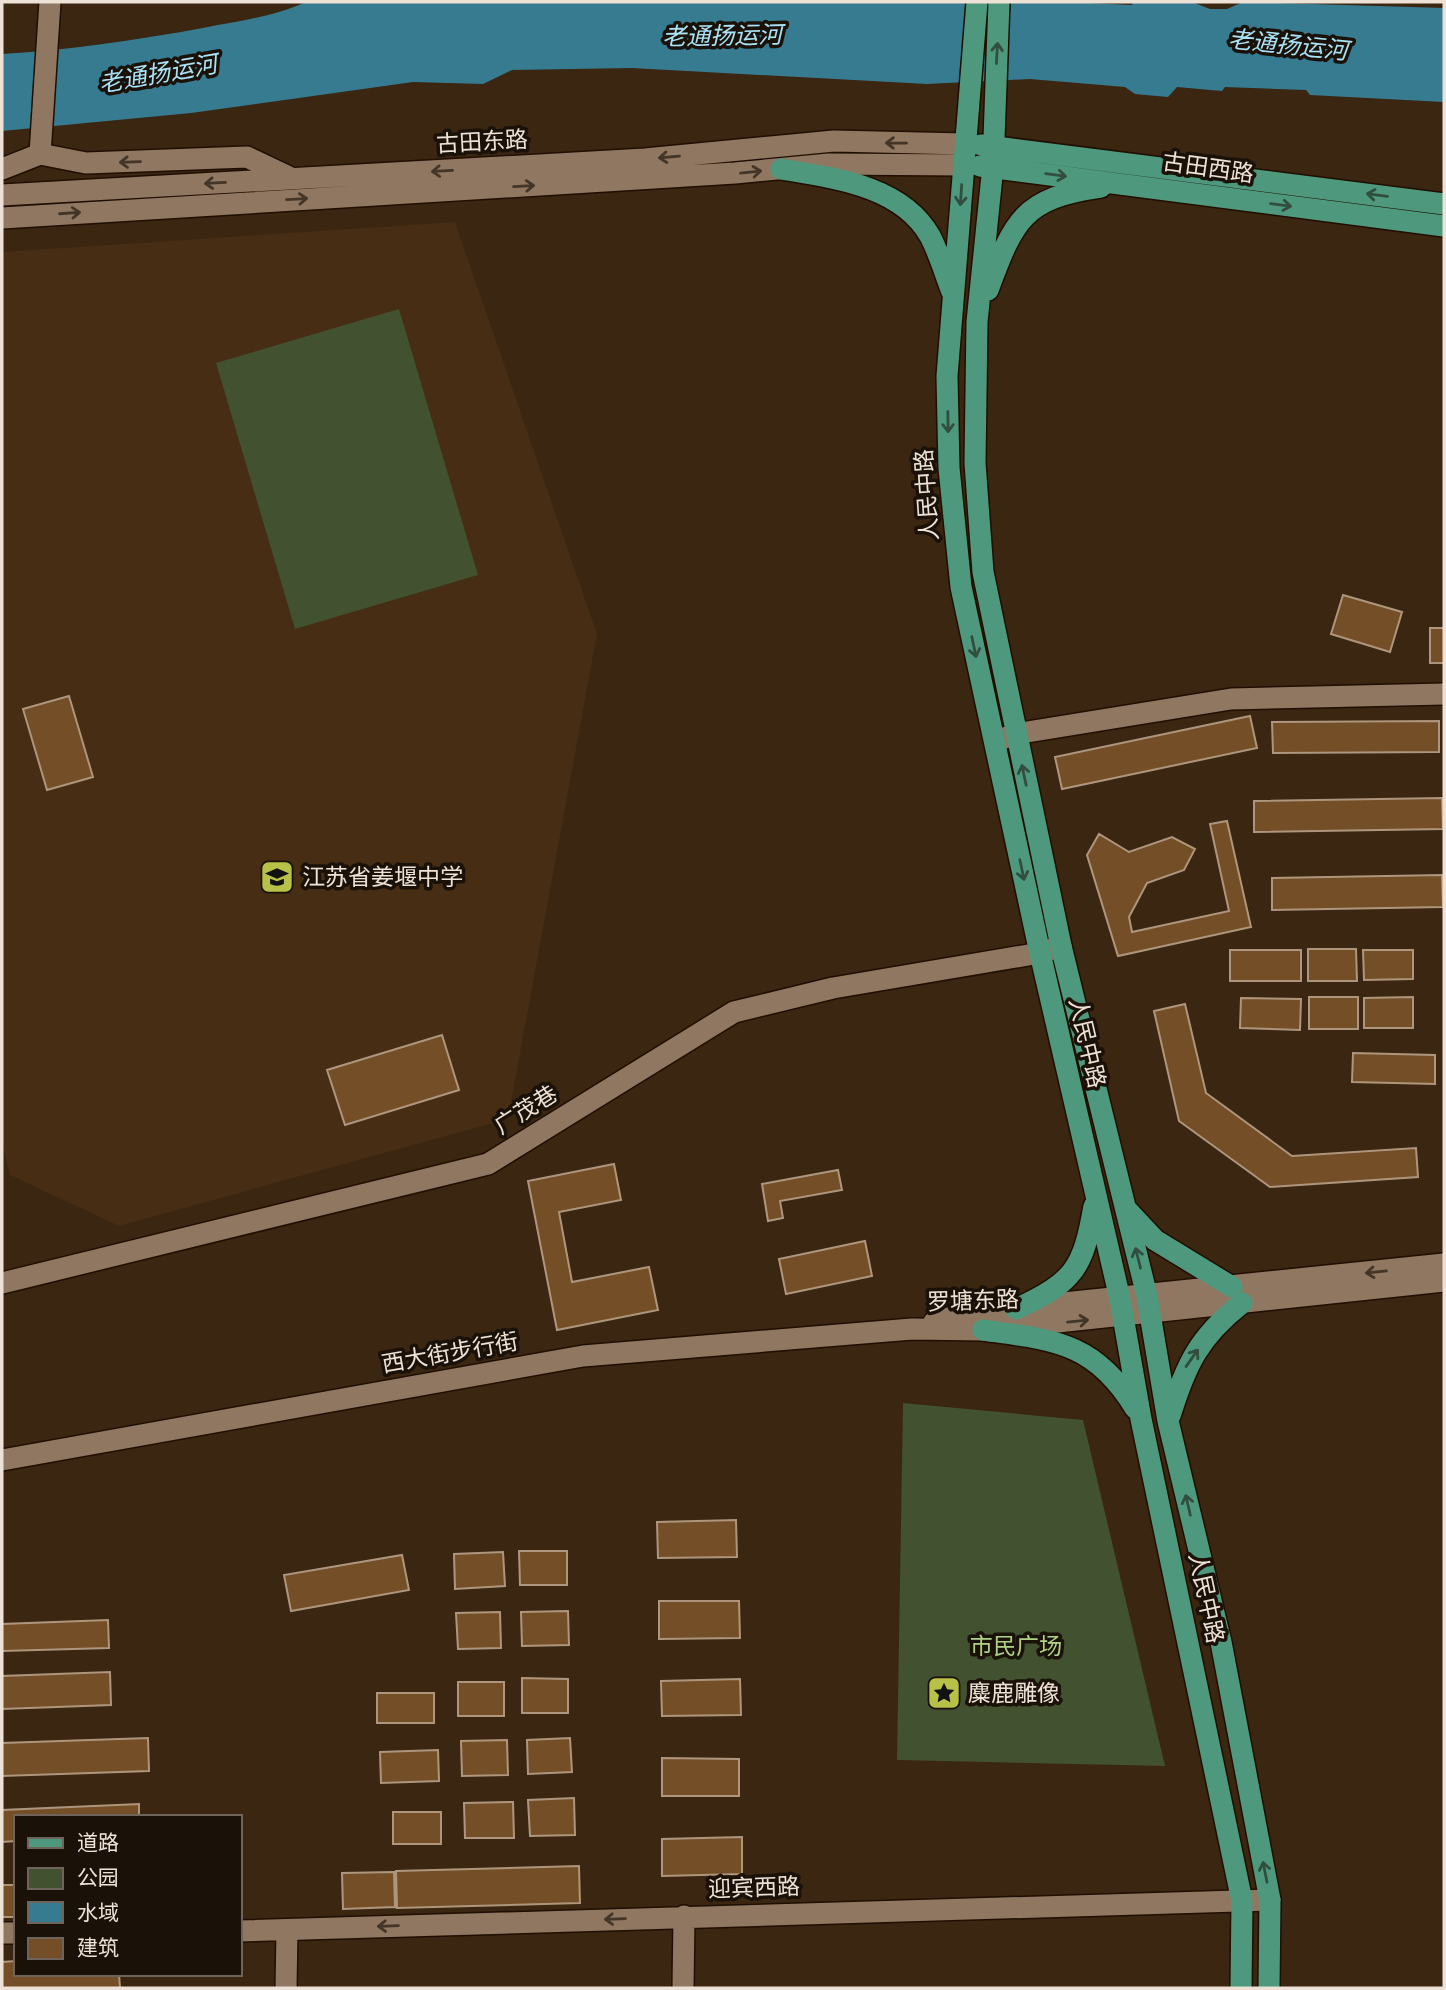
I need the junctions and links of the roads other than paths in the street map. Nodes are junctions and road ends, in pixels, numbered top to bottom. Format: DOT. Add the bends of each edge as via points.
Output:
graph roads {
  1 [pos="50,2"];
  2 [pos="977,2"];
  3 [pos="999,2"];
  4 [pos="40,154"];
  5 [pos="964,155"];
  6 [pos="993,156"];
  7 [pos="2,169"];
  8 [pos="782,169"];
  9 [pos="292,179"];
  10 [pos="1124,184"];
  11 [pos="2,195"];
  12 [pos="1444,204"];
  13 [pos="2,218"];
  14 [pos="1444,226"];
  15 [pos="954,297"];
  16 [pos="977,322"];
  17 [pos="1444,694"];
  18 [pos="1015,734"];
  19 [pos="995,742"];
  20 [pos="1061,946"];
  21 [pos="1040,953"];
  22 [pos="1096,1194"];
  23 [pos="1126,1208"];
  24 [pos="1444,1265"];
  25 [pos="3,1277"];
  26 [pos="1444,1281"];
  27 [pos="1237,1295"];
  28 [pos="1149,1304"];
  29 [pos="1122,1308"];
  30 [pos="1016,1309"];
  31 [pos="912,1329"];
  32 [pos="983,1330"];
  33 [pos="1141,1419"];
  34 [pos="1168,1421"];
  35 [pos="2,1460"];
  36 [pos="1270,1900"];
  37 [pos="1242,1901"];
  38 [pos="684,1916"];
  39 [pos="287,1930"];
  40 [pos="242,1931"];
  41 [pos="286,1988"];
  42 [pos="682,1988"];
  43 [pos="1241,1988"];
  44 [pos="1269,1988"];
  1 -- 4 [label="street"];
  2 -- 5 [label="main road, 人民中路"];
  6 -- 3 [label="main road, 人民中路, one-way"];
  4 -- 7 [label="street"];
  9 -- 4 [label="street, one-way" via="247,157 86,163"];
  5 -- 6 [label="main road, 古田西路"];
  5 -- 8 [label="street, 古田东路"];
  5 -- 9 [label="street, 古田东路, one-way" via="834,142 645,159"];
  5 -- 15 [label="main road, 人民中路, one-way"];
  6 -- 10 [label="main road, 古田西路, one-way"];
  12 -- 6 [label="main road, 古田西路, one-way"];
  6 -- 16 [label="main road, 人民中路"];
  13 -- 8 [label="street, 古田东路, one-way"];
  8 -- 15 [label="main road" via="850,180 902,205 929,235"];
  9 -- 11 [label="street, 古田东路, one-way"];
  10 -- 14 [label="main road, 古田西路, one-way"];
  10 -- 16 [label="main road" via="1048,198 1021,219 1003,250"];
  15 -- 19 [label="main road, 人民中路, one-way" via="947,376 949,468 961,587"];
  16 -- 18 [label="main road, 人民中路" via="975,463 983,572"];
  17 -- 18 [label="street" via="1231,699"];
  18 -- 19 [label="street"];
  20 -- 18 [label="main road, 人民中路, one-way"];
  19 -- 21 [label="main road, 人民中路, one-way"];
  20 -- 21 [label="street, 广茂巷"];
  20 -- 23 [label="main road, 人民中路"];
  21 -- 22 [label="main road, 人民中路"];
  21 -- 25 [label="street, 广茂巷" via="832,988 734,1012 488,1164"];
  22 -- 29 [label="main road, 人民中路"];
  22 -- 30 [label="main road" via="1087,1245 1070,1278"];
  23 -- 27 [label="main road" via="1155,1240"];
  28 -- 23 [label="main road, 人民中路, one-way"];
  24 -- 27 [label="street, 罗塘东路, one-way"];
  26 -- 27 [label="street, 罗塘东路"];
  27 -- 28 [label="street, 罗塘东路"];
  34 -- 27 [label="main road, one-way" via="1184,1369"];
  28 -- 29 [label="street, 罗塘东路"];
  28 -- 34 [label="main road, 人民中路"];
  29 -- 30 [label="street, 罗塘东路"];
  32 -- 29 [label="street, 罗塘东路, one-way"];
  29 -- 33 [label="main road, 人民中路"];
  30 -- 31 [label="street, 罗塘东路" via="966,1313"];
  31 -- 32 [label="street, 罗塘东路"];
  31 -- 35 [label="street, 西大街步行街" via="583,1356"];
  32 -- 33 [label="main road" via="1048,1339 1089,1355 1119,1382"];
  33 -- 37 [label="main road, 人民中路"];
  36 -- 34 [label="main road, 人民中路, one-way" via="1221,1642"];
  36 -- 37 [label="street, 迎宾西路"];
  36 -- 44 [label="main road, 人民中路"];
  37 -- 38 [label="street, 迎宾西路"];
  37 -- 43 [label="main road, 人民中路"];
  38 -- 39 [label="street, 迎宾西路, one-way"];
  38 -- 42 [label="street"];
  39 -- 40 [label="street, 迎宾西路"];
  39 -- 41 [label="street"];
}
